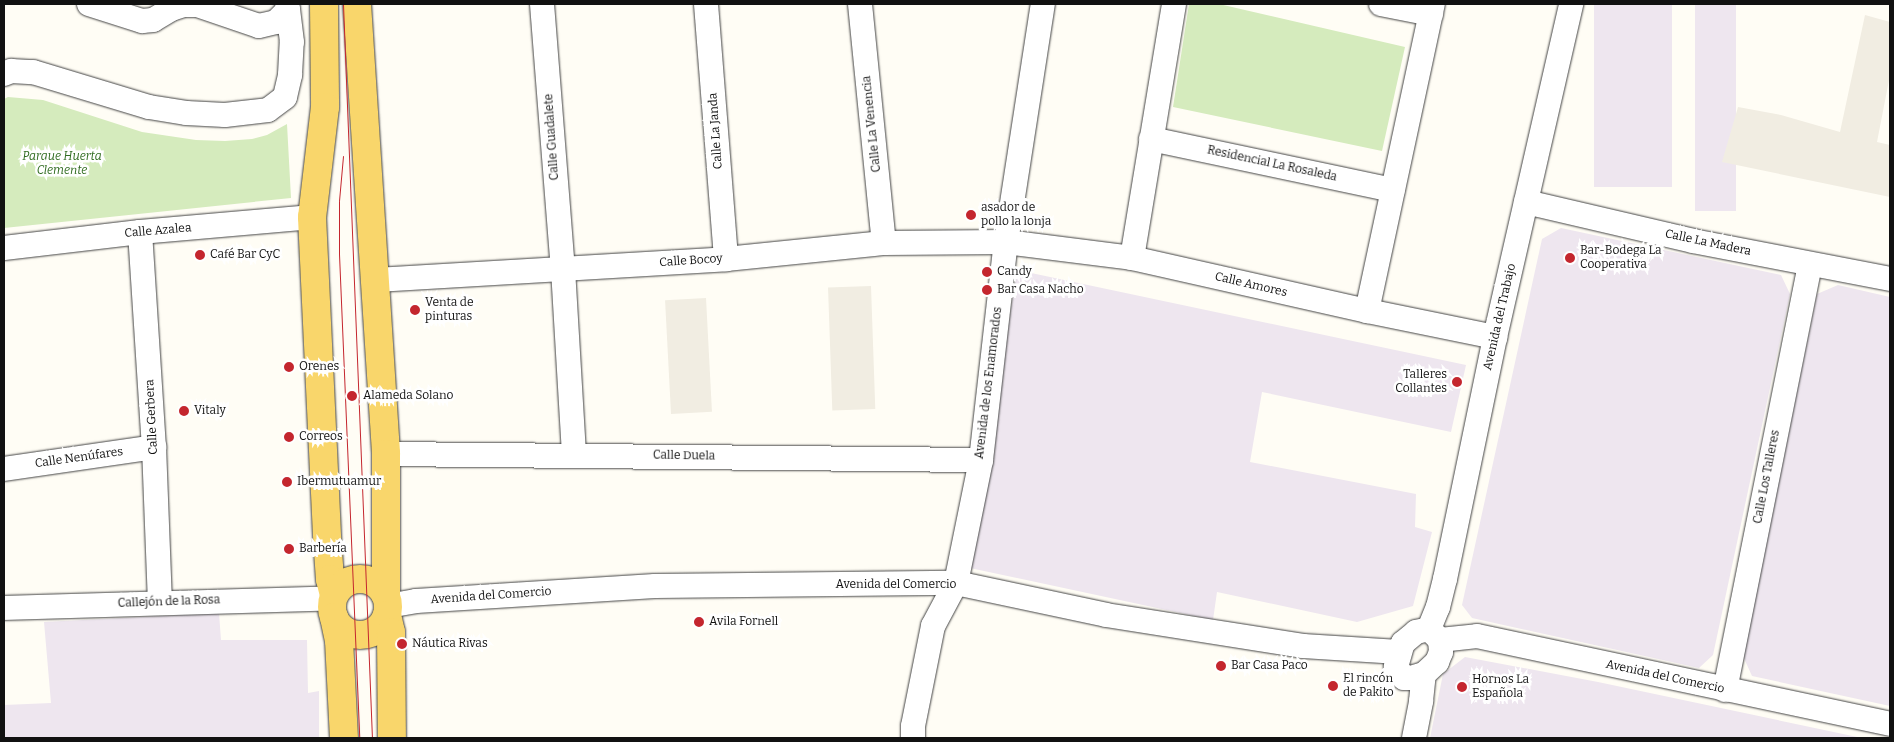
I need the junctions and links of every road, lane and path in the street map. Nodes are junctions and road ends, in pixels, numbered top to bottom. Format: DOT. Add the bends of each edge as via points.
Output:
graph roads {
  1 [pos="89,4"];
  2 [pos="324,4"];
  3 [pos="357,4"];
  4 [pos="542,4"];
  5 [pos="706,4"];
  6 [pos="860,4"];
  7 [pos="1043,4"];
  8 [pos="1174,4"];
  9 [pos="1382,4"];
  10 [pos="1571,4"];
  11 [pos="287,7"];
  12 [pos="1432,9"];
  13 [pos="4,74"];
  14 [pos="1151,139"];
  15 [pos="1393,190"];
  16 [pos="1526,202"];
  17 [pos="312,217"];
  18 [pos="140,232"];
  19 [pos="1006,242"];
  20 [pos="884,243"];
  21 [pos="4,248"];
  22 [pos="726,258"];
  23 [pos="1132,258"];
  24 [pos="1810,264"];
  25 [pos="562,269"];
  26 [pos="376,280"];
  27 [pos="1890,280"];
  28 [pos="1367,311"];
  29 [pos="1495,337"];
  30 [pos="154,447"];
  31 [pos="386,454"];
  32 [pos="574,455"];
  33 [pos="981,460"];
  34 [pos="4,469"];
  35 [pos="956,583"];
  36 [pos="160,602"];
  37 [pos="334,603"];
  38 [pos="387,605"];
  39 [pos="4,608"];
  40 [pos="1434,634"];
  41 [pos="1399,652"];
  42 [pos="1417,676"];
  43 [pos="1725,690"];
  44 [pos="1890,724"];
  45 [pos="344,738"];
  46 [pos="392,738"];
  47 [pos="913,738"];
  48 [pos="1414,738"];
  1 -- 11 [label="street" via="142,20 153,20 183,5 197,5 260,26 276,22"];
  2 -- 17 [label="main road" via="325,107"];
  3 -- 26 [label="main road"];
  4 -- 25 [label="street, Calle Guadalete"];
  5 -- 22 [label="street, Calle La Janda"];
  6 -- 20 [label="street, Calle La Venencia"];
  7 -- 19 [label="street, Avenida de los Enamorados"];
  8 -- 14 [label="street"];
  9 -- 12 [label="street"];
  10 -- 16 [label="street, Avenida del Trabajo"];
  11 -- 13 [label="street" via="292,42 290,75 284,97 268,110 225,115 186,113 149,107 33,72 11,71"];
  12 -- 15 [label="street"];
  14 -- 15 [label="street, Residencial La Rosaleda"];
  14 -- 23 [label="street"];
  15 -- 28 [label="street"];
  16 -- 24 [label="street, Calle La Madera"];
  16 -- 29 [label="street, Avenida del Trabajo"];
  17 -- 18 [label="street, Calle Azalea"];
  17 -- 37 [label="main road" via="328,551"];
  18 -- 21 [label="street, Calle Azalea"];
  18 -- 30 [label="street, Calle Gerbera"];
  19 -- 20 [label="street, Calle Bocoy"];
  19 -- 23 [label="street, Calle Amores"];
  19 -- 33 [label="street, Avenida de los Enamorados"];
  20 -- 22 [label="street, Calle Bocoy"];
  22 -- 25 [label="street, Calle Bocoy"];
  23 -- 28 [label="street, Calle Amores"];
  24 -- 27 [label="street, Calle La Madera"];
  24 -- 43 [label="street, Calle Los Talleres"];
  25 -- 26 [label="street, Calle Bocoy"];
  25 -- 32 [label="street, Calle Guadalete"];
  26 -- 31 [label="main road"];
  28 -- 29 [label="street, Calle Amores"];
  29 -- 40 [label="street, Avenida del Trabajo"];
  30 -- 34 [label="street, Calle Nenúfares"];
  30 -- 36 [label="street, Calle Gerbera"];
  31 -- 32 [label="street, Calle Duela"];
  31 -- 38 [label="main road"];
  32 -- 33 [label="street, Calle Duela"];
  33 -- 35 [label="street, Avenida de los Enamorados"];
  35 -- 38 [label="street, Avenida del Comercio" via="655,586"];
  35 -- 41 [label="street, Avenida del Comercio" via="1106,615 1293,645"];
  35 -- 47 [label="street, Avenida de los Enamorados" via="933,626"];
  36 -- 37 [label="street, Callejón de la Rosa"];
  36 -- 39 [label="street, Callejón de la Rosa"];
  37 -- 38 [label="main road" via="343,584 357,579 373,582"];
  37 -- 38 [label="main road" via="345,630 358,635 376,630 383,623"];
  37 -- 45 [label="main road"];
  38 -- 46 [label="main road" via="391,632"];
  40 -- 41 [label="street" via="1416,632 1408,637"];
  40 -- 42 [label="street" via="1441,652 1437,662"];
  40 -- 43 [label="street, Avenida del Comercio" via="1477,636"];
  41 -- 42 [label="street" via="1398,672 1404,678"];
  42 -- 48 [label="street" via="1421,702"];
  43 -- 44 [label="street, Avenida del Comercio"];
}
